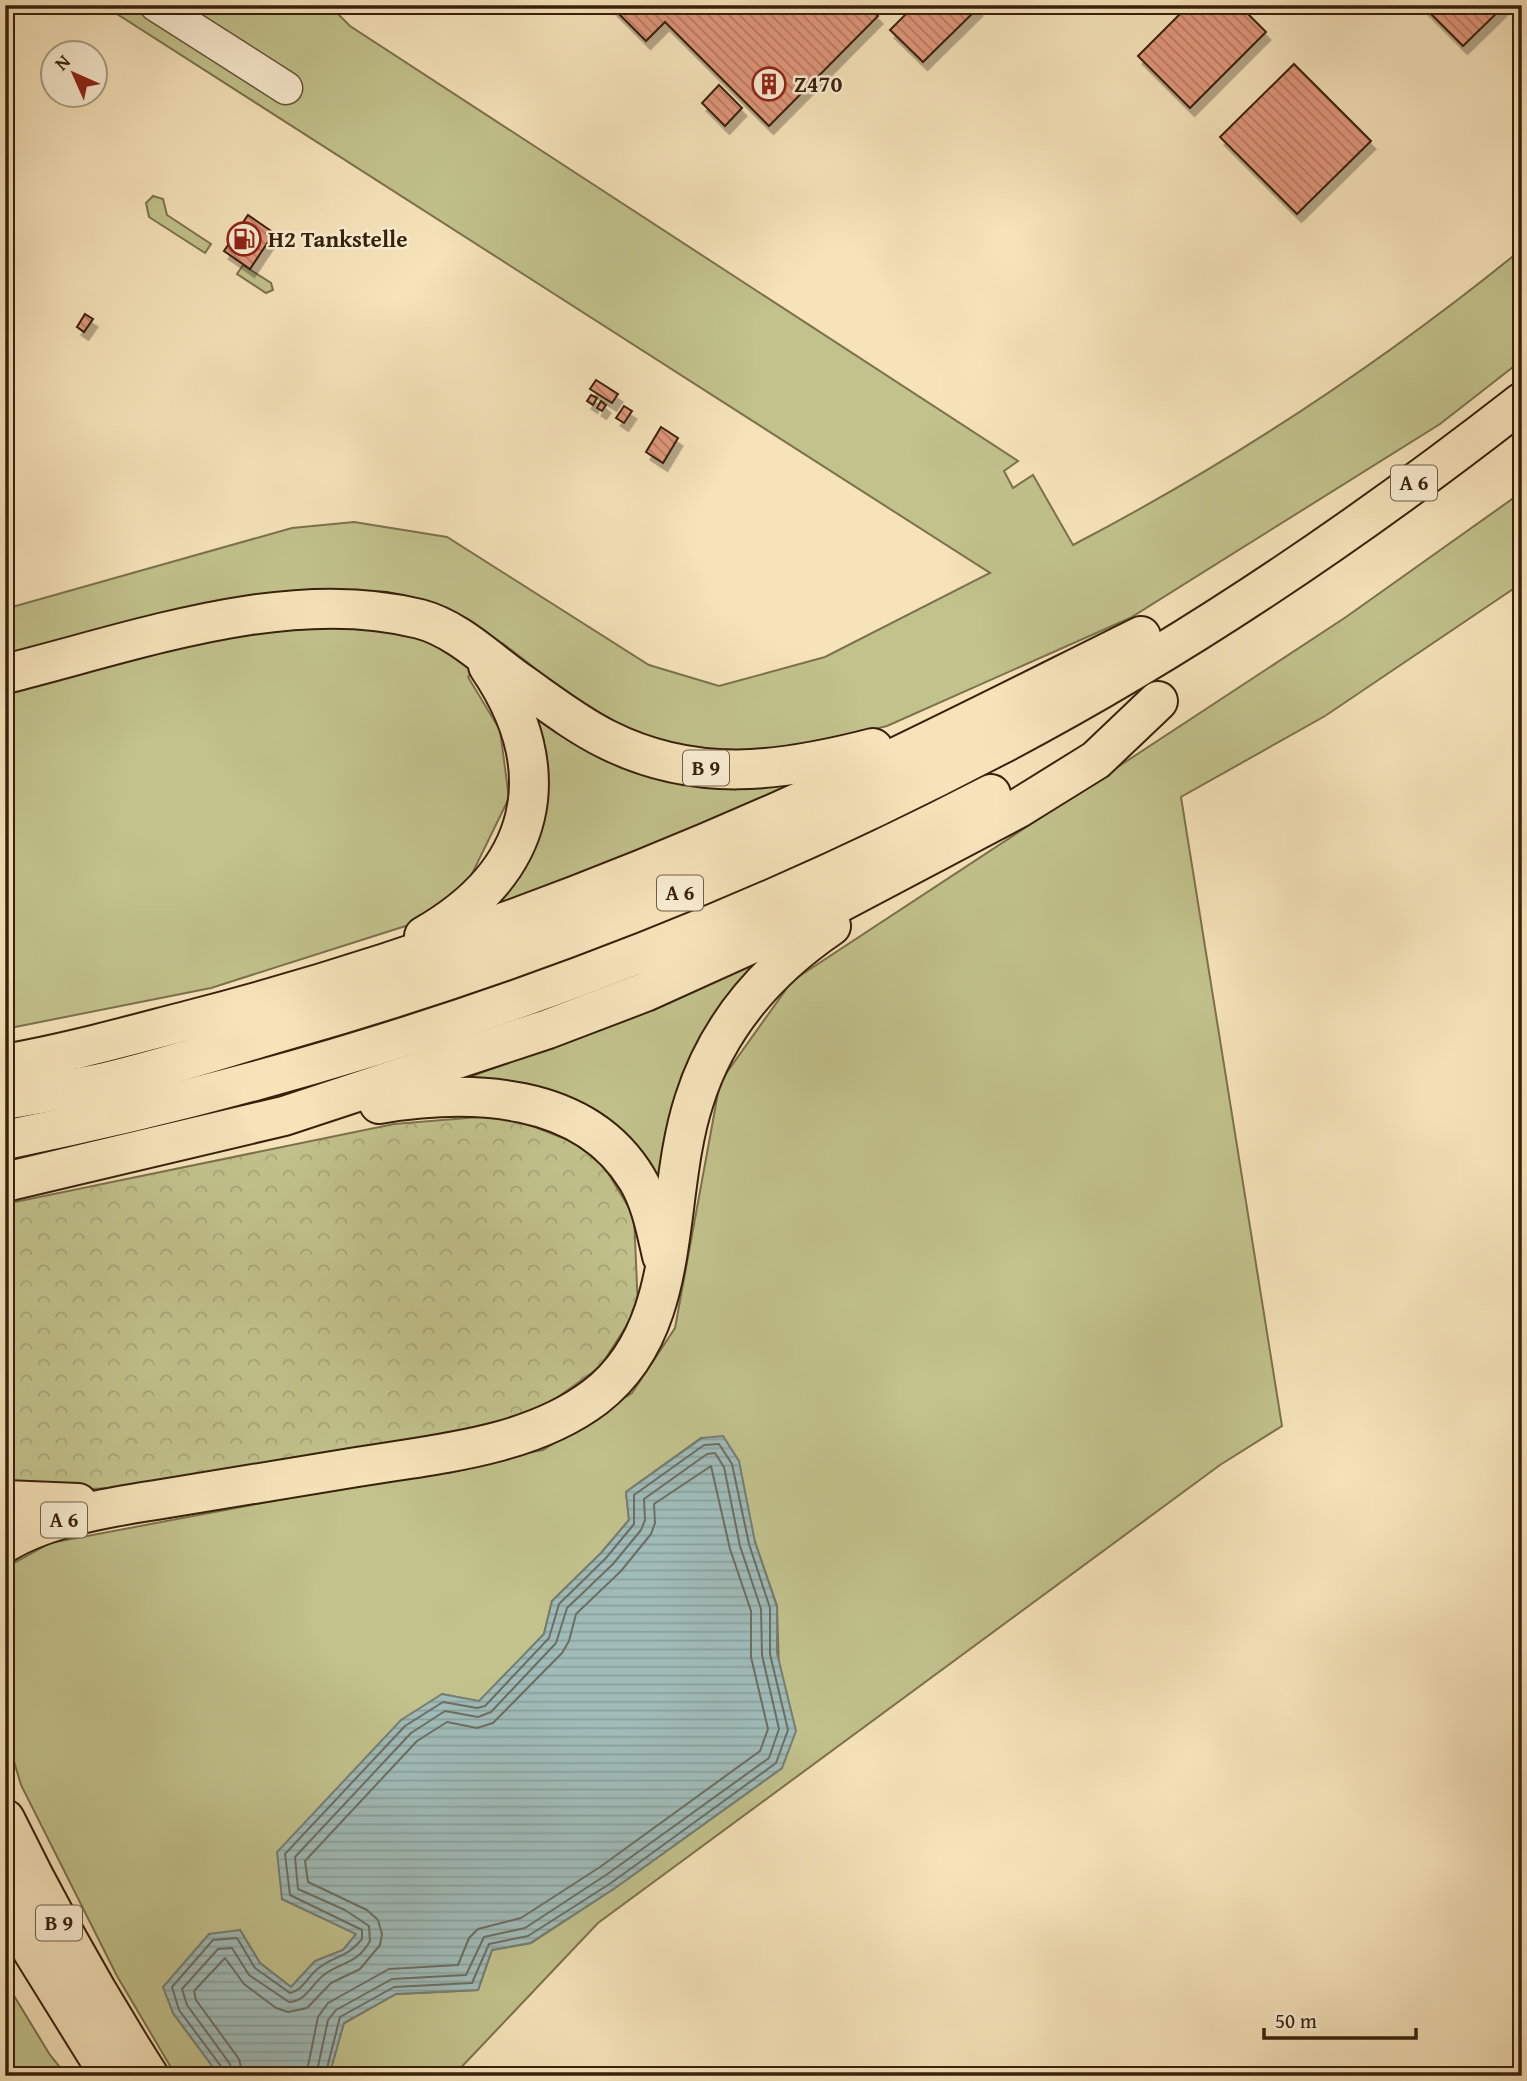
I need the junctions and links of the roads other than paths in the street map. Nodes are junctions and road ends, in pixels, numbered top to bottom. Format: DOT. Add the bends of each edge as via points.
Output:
graph roads {
  1 [pos="156,5"];
  2 [pos="286,88"];
  3 [pos="1522,402"];
  4 [pos="1304,560"];
  5 [pos="481,656"];
  6 [pos="5,674"];
  7 [pos="957,727"];
  8 [pos="906,870"];
  9 [pos="367,969"];
  10 [pos="5,1064"];
  11 [pos="5,1100"];
  12 [pos="284,1116"];
  13 [pos="5,1140"];
  14 [pos="5,1182"];
  15 [pos="664,1265"];
  16 [pos="5,1500"];
  17 [pos="125,1505"];
  18 [pos="5,1543"];
  19 [pos="5,1819"];
  20 [pos="5,1896"];
  21 [pos="110,2076"];
  22 [pos="149,2076"];
  1 -- 2 [label="street"];
  3 -- 4 [label="highway, A 6"];
  4 -- 7 [label="highway" via="1244,579 1154,630"];
  4 -- 11 [label="highway, A 6" via="1167,649 1000,745 786,849 573,937 443,984 107,1082"];
  5 -- 6 [label="highway" via="452,632 422,620 340,608 209,623"];
  5 -- 7 [label="highway, B 9" via="606,739 663,760 712,769 768,770 820,762"];
  5 -- 9 [label="highway" via="508,695 525,741 528,803 516,844 477,898 443,925"];
  7 -- 9 [label="highway" via="691,849"];
  8 -- 12 [label="highway" via="645,992 548,1030"];
  8 -- 13 [label="highway, A 6" via="1096,760 1158,701 917,832 663,946 355,1054 127,1115"];
  8 -- 15 [label="highway" via="778,966 726,1031 688,1121"];
  9 -- 10 [label="highway" via="250,1005"];
  12 -- 14 [label="highway"];
  12 -- 15 [label="highway" via="412,1098 516,1101 558,1113 602,1139 637,1179"];
  15 -- 17 [label="highway" via="654,1316 622,1372 558,1420 528,1433 458,1449"];
  16 -- 17 [label="highway"];
  17 -- 18 [label="highway, A 6" via="40,1527"];
  19 -- 22 [label="highway, B 9"];
  20 -- 21 [label="highway, B 9" via="33,1952"];
}
